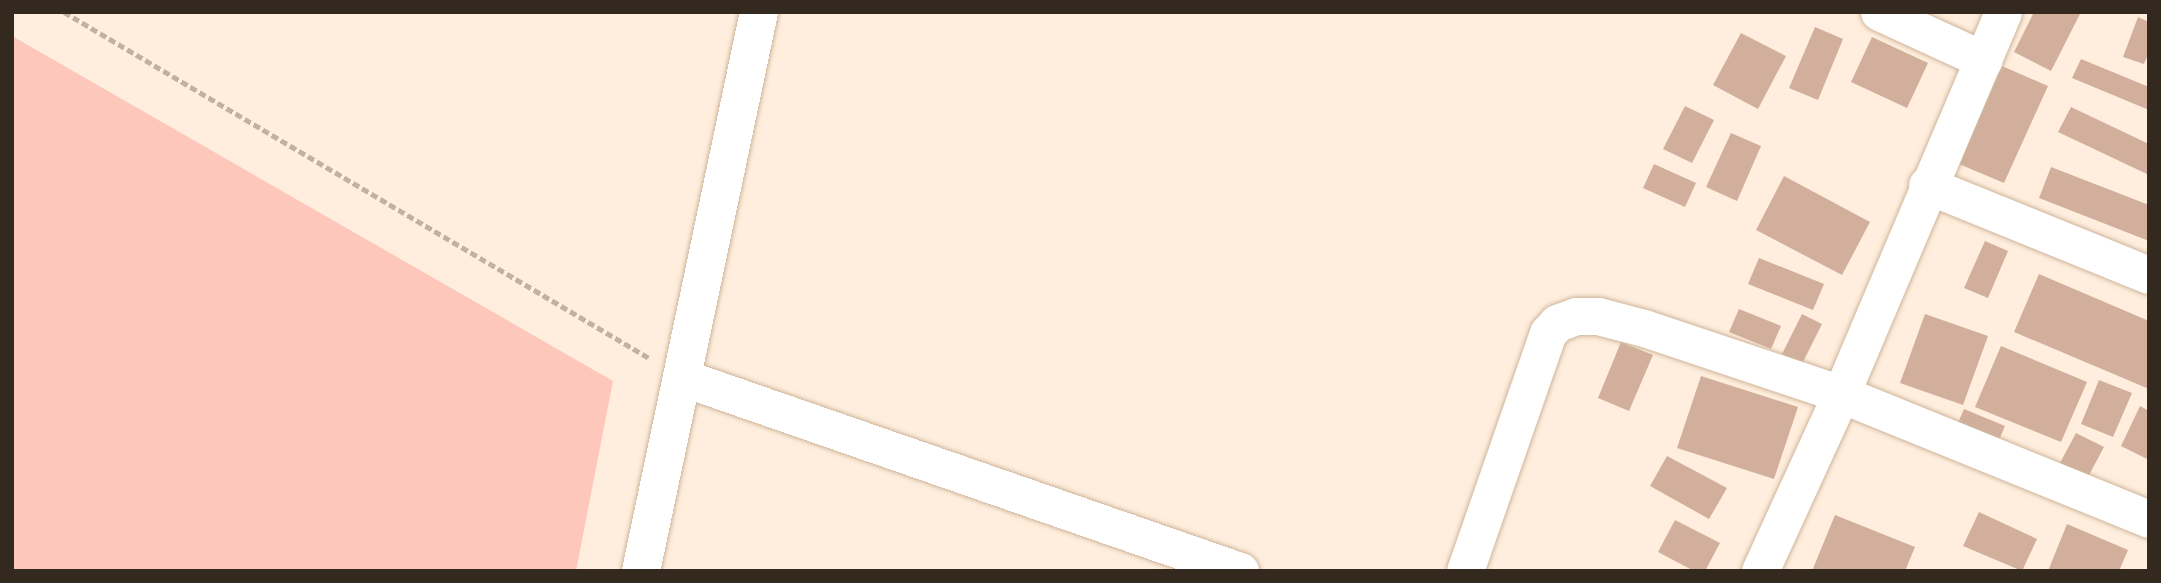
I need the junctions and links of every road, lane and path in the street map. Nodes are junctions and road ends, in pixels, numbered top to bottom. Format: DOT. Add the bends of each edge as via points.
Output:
graph roads {
  1 [pos="64,12"];
  2 [pos="759,12"];
  3 [pos="1879,12"];
  4 [pos="2003,12"];
  5 [pos="1984,60"];
  6 [pos="1927,185"];
  7 [pos="2149,275"];
  8 [pos="681,377"];
  9 [pos="1841,394"];
  10 [pos="2149,519"];
  11 [pos="641,571"];
  12 [pos="1240,571"];
  13 [pos="1465,571"];
  14 [pos="1760,571"];
  1 -- 8 [label="path"];
  2 -- 8 [label="main road"];
  3 -- 5 [label="street"];
  4 -- 5 [label="street"];
  5 -- 6 [label="street"];
  6 -- 7 [label="street"];
  6 -- 9 [label="street"];
  8 -- 11 [label="main road"];
  8 -- 12 [label="street"];
  9 -- 10 [label="street"];
  9 -- 13 [label="street" via="1598,316 1576,316 1557,323 1548,334"];
  9 -- 14 [label="street"];
}
